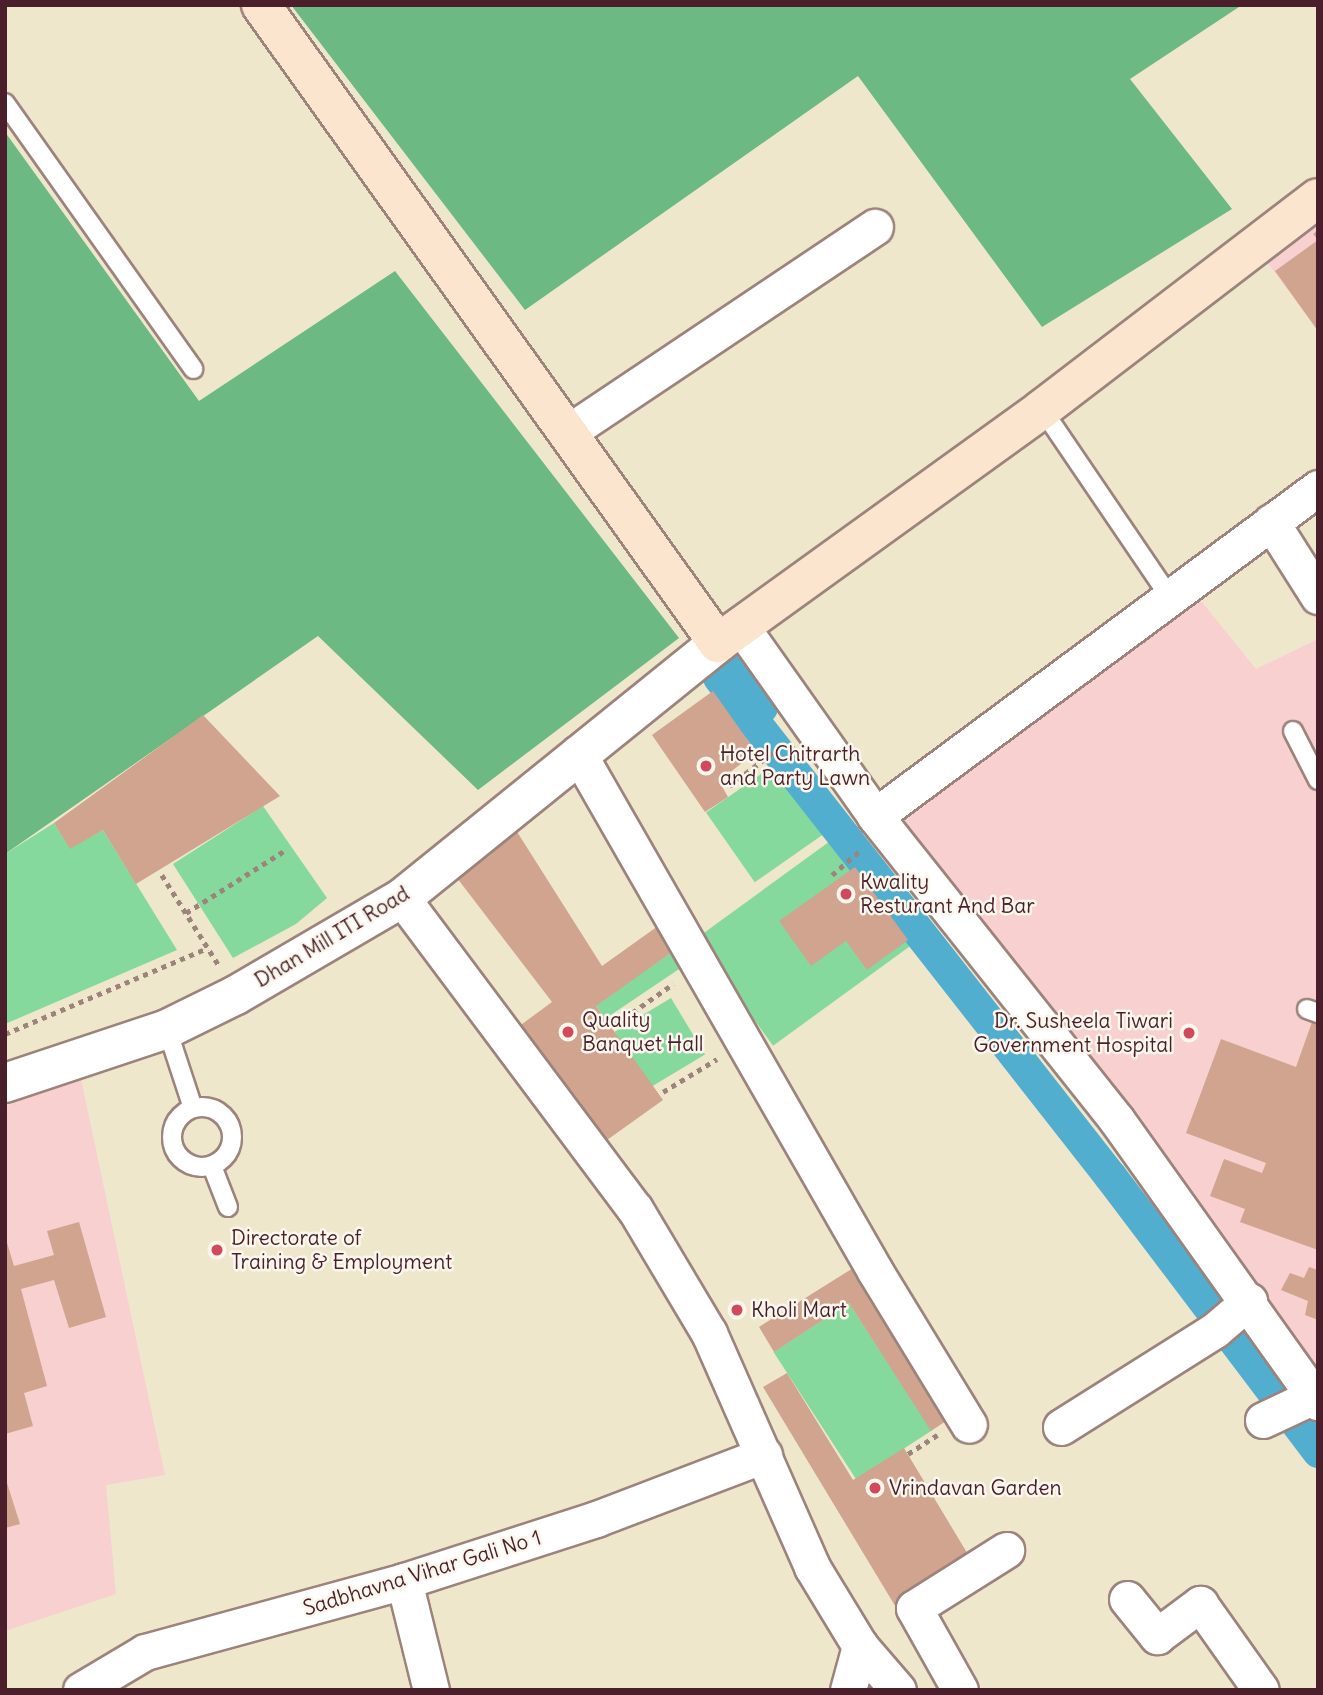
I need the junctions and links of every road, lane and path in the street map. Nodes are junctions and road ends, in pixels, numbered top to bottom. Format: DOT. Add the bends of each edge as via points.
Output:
graph roads {
  1 [pos="261,5"];
  2 [pos="5,103"];
  3 [pos="1318,198"];
  4 [pos="875,228"];
  5 [pos="192,369"];
  6 [pos="1042,409"];
  7 [pos="570,431"];
  8 [pos="1318,488"];
  9 [pos="1271,522"];
  10 [pos="1318,596"];
  11 [pos="1170,597"];
  12 [pos="729,634"];
  13 [pos="1293,731"];
  14 [pos="578,753"];
  15 [pos="767,758"];
  16 [pos="1318,780"];
  17 [pos="729,786"];
  18 [pos="875,816"];
  19 [pos="284,851"];
  20 [pos="850,860"];
  21 [pos="162,875"];
  22 [pos="832,875"];
  23 [pos="402,898"];
  24 [pos="186,913"];
  25 [pos="208,948"];
  26 [pos="687,975"];
  27 [pos="236,995"];
  28 [pos="680,995"];
  29 [pos="617,1024"];
  30 [pos="167,1029"];
  31 [pos="5,1034"];
  32 [pos="712,1047"];
  33 [pos="5,1083"];
  34 [pos="663,1092"];
  35 [pos="193,1108"];
  36 [pos="212,1166"];
  37 [pos="228,1207"];
  38 [pos="1234,1314"];
  39 [pos="1294,1407"];
  40 [pos="969,1425"];
  41 [pos="1061,1427"];
  42 [pos="764,1455"];
  43 [pos="1006,1550"];
  44 [pos="404,1581"];
  45 [pos="1127,1599"];
  46 [pos="859,1646"];
  47 [pos="1260,1689"];
  48 [pos="81,1690"];
  49 [pos="431,1690"];
  50 [pos="849,1690"];
  51 [pos="898,1690"];
  52 [pos="960,1690"];
  1 -- 7 [label="main road"];
  2 -- 5 [label="lane"];
  3 -- 6 [label="main road"];
  4 -- 7 [label="street"];
  6 -- 11 [label="lane"];
  6 -- 12 [label="main road"];
  7 -- 12 [label="main road"];
  8 -- 9 [label="street"];
  9 -- 10 [label="street"];
  9 -- 11 [label="street"];
  11 -- 18 [label="street"];
  12 -- 14 [label="street, Dhan Mill ITI Road"];
  12 -- 18 [label="street"];
  13 -- 16 [label="lane"];
  14 -- 23 [label="street, Dhan Mill ITI Road"];
  14 -- 26 [label="street"];
  15 -- 17 [label="path"];
  18 -- 38 [label="street" via="1116,1119"];
  19 -- 24 [label="path"];
  20 -- 22 [label="path"];
  21 -- 24 [label="path"];
  23 -- 27 [label="street, Dhan Mill ITI Road"];
  23 -- 42 [label="street" via="635,1209 709,1332"];
  24 -- 25 [label="path"];
  25 -- 27 [label="path"];
  25 -- 31 [label="path"];
  26 -- 28 [label="path"];
  26 -- 29 [label="path"];
  26 -- 40 [label="street"];
  27 -- 30 [label="street, Dhan Mill ITI Road"];
  30 -- 33 [label="street, Dhan Mill ITI Road"];
  30 -- 35 [label="lane"];
  32 -- 34 [label="path" via="719,1057"];
  35 -- 36 [label="lane" via="222,1115 231,1133 227,1153"];
  35 -- 36 [label="lane" via="178,1119 173,1147 193,1166"];
  36 -- 37 [label="lane"];
  38 -- 39 [label="street"];
  38 -- 41 [label="street"];
  42 -- 44 [label="street, Sadbhavna Vihar Gali No 1" via="596,1519"];
  42 -- 46 [label="street" via="812,1567"];
  43 -- 52 [label="street" via="914,1608"];
  44 -- 48 [label="street, Sadbhavna Vihar Gali No 1" via="145,1652"];
  44 -- 49 [label="street"];
  45 -- 47 [label="street" via="1157,1636 1200,1604"];
  46 -- 50 [label="street"];
  46 -- 51 [label="street"];
}
